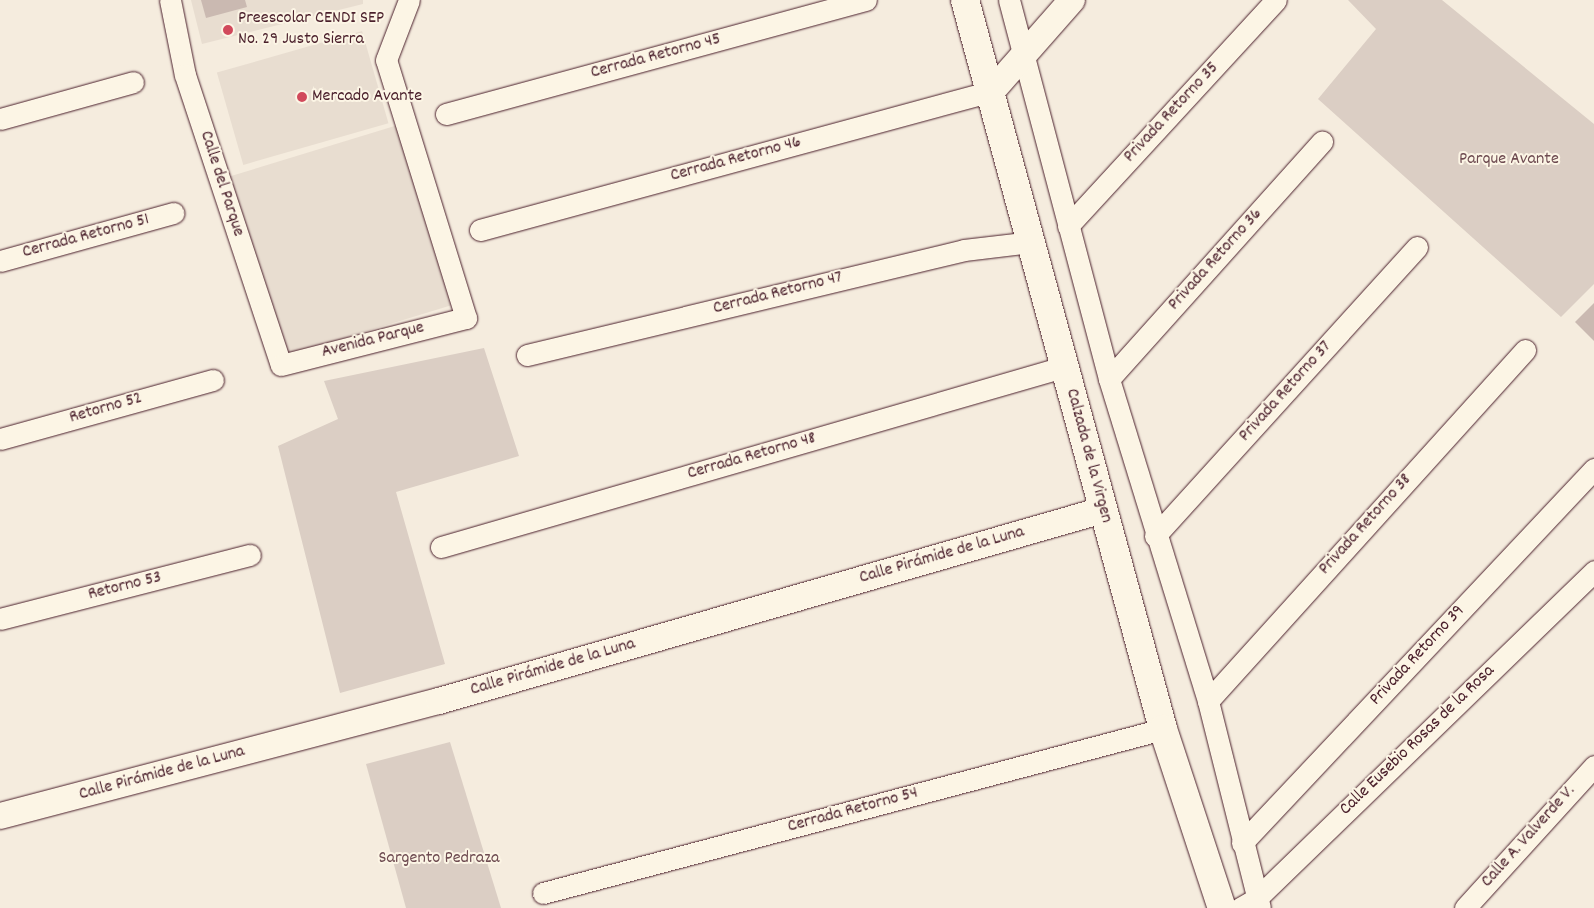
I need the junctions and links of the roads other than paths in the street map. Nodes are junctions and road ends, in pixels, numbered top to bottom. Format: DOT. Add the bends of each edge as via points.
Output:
graph roads {
  1 [pos="170,0"];
  2 [pos="411,0"];
  3 [pos="866,0"];
  4 [pos="965,0"];
  5 [pos="1009,0"];
  6 [pos="1072,0"];
  7 [pos="1276,0"];
  8 [pos="1024,54"];
  9 [pos="133,82"];
  10 [pos="992,91"];
  11 [pos="446,114"];
  12 [pos="0,119"];
  13 [pos="1322,142"];
  14 [pos="173,213"];
  15 [pos="1068,226"];
  16 [pos="480,230"];
  17 [pos="1032,242"];
  18 [pos="1417,247"];
  19 [pos="0,261"];
  20 [pos="1525,350"];
  21 [pos="527,355"];
  22 [pos="281,365"];
  23 [pos="1064,367"];
  24 [pos="1109,379"];
  25 [pos="213,380"];
  26 [pos="0,439"];
  27 [pos="1594,469"];
  28 [pos="1103,510"];
  29 [pos="1156,536"];
  30 [pos="441,547"];
  31 [pos="250,555"];
  32 [pos="1594,570"];
  33 [pos="0,619"];
  34 [pos="1208,701"];
  35 [pos="1163,729"];
  36 [pos="1594,766"];
  37 [pos="0,816"];
  38 [pos="1242,842"];
  39 [pos="542,892"];
  40 [pos="1252,905"];
  41 [pos="1222,908"];
  42 [pos="1465,908"];
  1 -- 22 [label="street, Calle del Parque" via="185,75"];
  2 -- 22 [label="street, Avenida Parque" via="386,60 466,318"];
  3 -- 11 [label="street, Cerrada Retorno 45"];
  4 -- 10 [label="main road, Calzada de la Virgen"];
  5 -- 8 [label="street"];
  6 -- 8 [label="street"];
  7 -- 15 [label="street, Privada Retorno 35"];
  8 -- 10 [label="street"];
  8 -- 15 [label="street"];
  9 -- 12 [label="street"];
  10 -- 16 [label="street, Cerrada Retorno 46"];
  10 -- 17 [label="main road, Calzada de la Virgen"];
  13 -- 24 [label="street, Privada Retorno 36"];
  14 -- 19 [label="street, Cerrada Retorno 51"];
  15 -- 24 [label="street"];
  17 -- 21 [label="street, Cerrada Retorno 47" via="964,250"];
  17 -- 23 [label="main road, Calzada de la Virgen"];
  18 -- 29 [label="street, Privada Retorno 37"];
  20 -- 34 [label="street, Privada Retorno 38"];
  23 -- 28 [label="main road, Calzada de la Virgen"];
  23 -- 30 [label="street, Cerrada Retorno 48"];
  24 -- 29 [label="street"];
  25 -- 26 [label="street, Retorno 52"];
  27 -- 38 [label="street, Privada Retorno 39"];
  28 -- 35 [label="main road, Calzada de la Virgen"];
  28 -- 37 [label="street, Calle Pirámide de la Luna" via="439,701"];
  29 -- 34 [label="street"];
  31 -- 33 [label="street, Retorno 53"];
  32 -- 40 [label="street, Calle Eusebio Rosas de la Rosa"];
  34 -- 38 [label="street"];
  35 -- 39 [label="street, Cerrada Retorno 54"];
  35 -- 41 [label="main road, Calzada de la Virgen"];
  36 -- 42 [label="street, Calle A. Valverde V."];
  38 -- 40 [label="street"];
}
